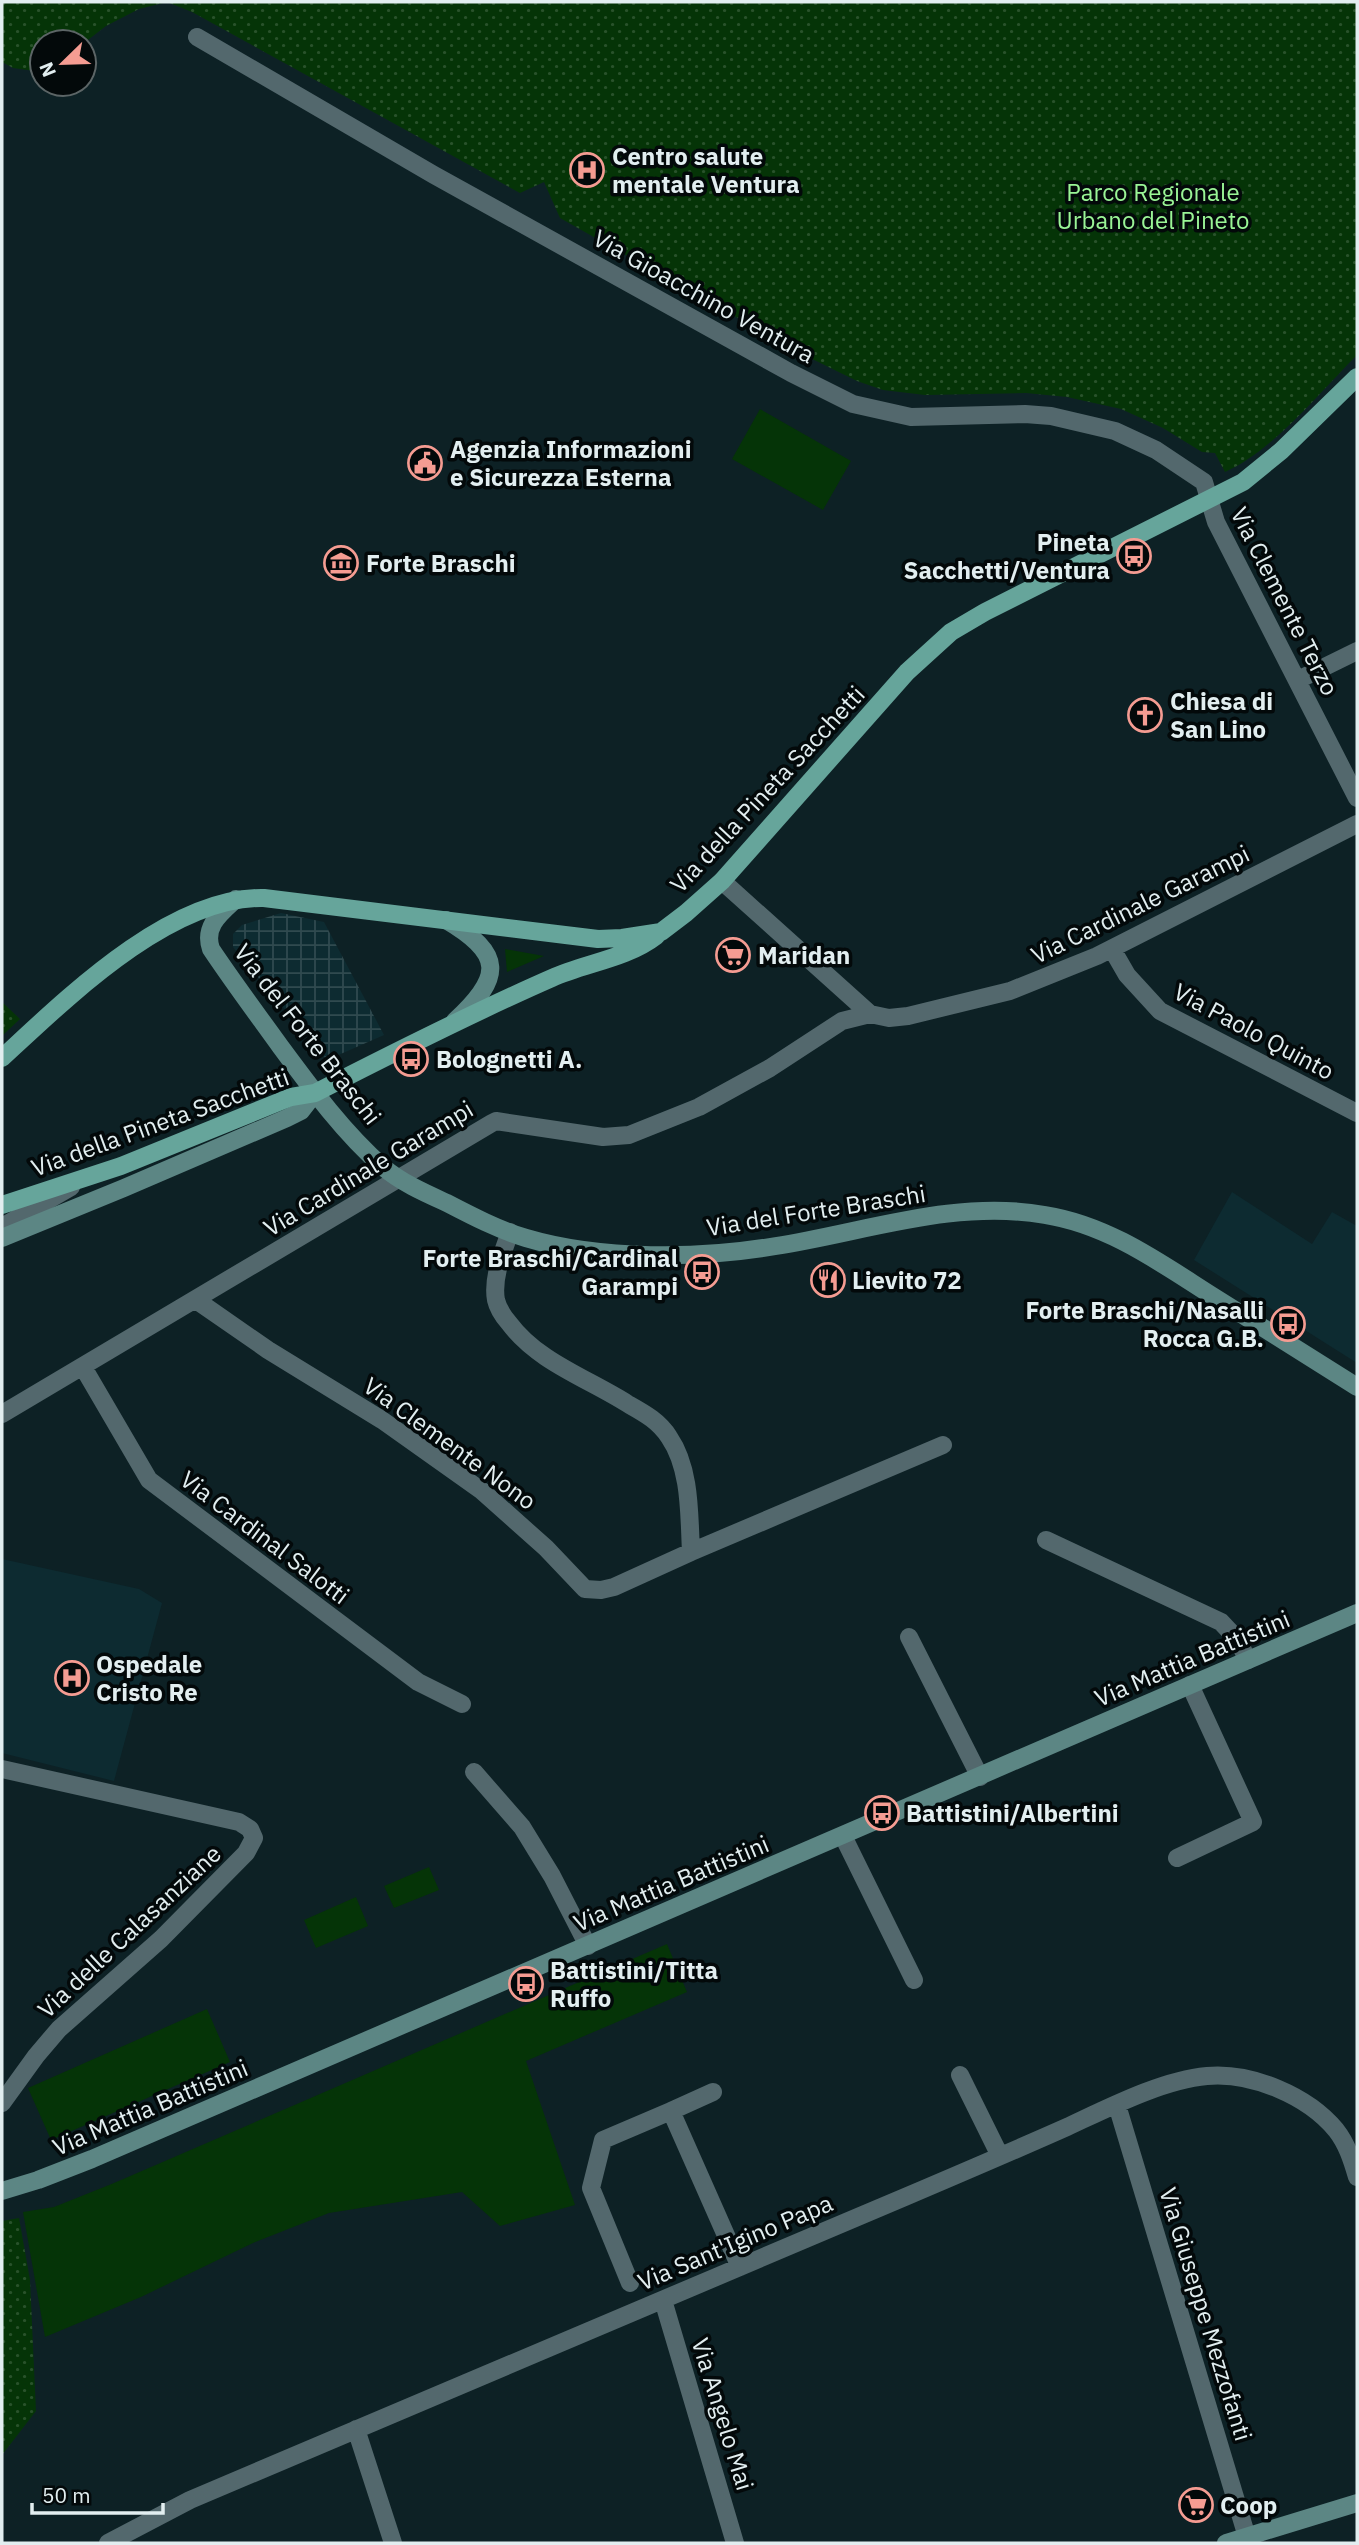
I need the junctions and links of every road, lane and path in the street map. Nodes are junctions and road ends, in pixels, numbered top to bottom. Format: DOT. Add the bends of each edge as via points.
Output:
graph roads {
  1 [pos="197,37"];
  2 [pos="1357,377"];
  3 [pos="1209,500"];
  4 [pos="1357,651"];
  5 [pos="1297,680"];
  6 [pos="1357,798"];
  7 [pos="1357,824"];
  8 [pos="722,881"];
  9 [pos="236,899"];
  10 [pos="446,920"];
  11 [pos="661,932"];
  12 [pos="1112,949"];
  13 [pos="870,1013"];
  14 [pos="447,1028"];
  15 [pos="2,1058"];
  16 [pos="315,1093"];
  17 [pos="1357,1113"];
  18 [pos="398,1178"];
  19 [pos="85,1179"];
  20 [pos="5,1203"];
  21 [pos="2,1227"];
  22 [pos="510,1232"];
  23 [pos="2,1238"];
  24 [pos="196,1300"];
  25 [pos="83,1367"];
  26 [pos="1357,1387"];
  27 [pos="2,1414"];
  28 [pos="943,1446"];
  29 [pos="1046,1540"];
  30 [pos="691,1552"];
  31 [pos="1357,1613"];
  32 [pos="909,1636"];
  33 [pos="1248,1660"];
  34 [pos="1190,1685"];
  35 [pos="462,1704"];
  36 [pos="2,1769"];
  37 [pos="474,1772"];
  38 [pos="980,1777"];
  39 [pos="843,1836"];
  40 [pos="1177,1858"];
  41 [pos="588,1946"];
  42 [pos="914,1980"];
  43 [pos="960,2075"];
  44 [pos="713,2092"];
  45 [pos="2,2103"];
  46 [pos="1117,2105"];
  47 [pos="671,2111"];
  48 [pos="1000,2156"];
  49 [pos="1357,2177"];
  50 [pos="2,2191"];
  51 [pos="740,2267"];
  52 [pos="630,2283"];
  53 [pos="663,2300"];
  54 [pos="356,2429"];
  55 [pos="1357,2503"];
  56 [pos="1247,2537"];
  57 [pos="108,2543"];
  58 [pos="393,2543"];
  59 [pos="736,2543"];
  60 [pos="1226,2543"];
  1 -- 3 [label="street, Via Gioacchino Ventura" via="434,175 853,404 911,417 1025,414 1101,426 1143,443 1191,472 1204,482"];
  2 -- 3 [label="main road, Via della Pineta Sacchetti" via="1269,462"];
  3 -- 5 [label="street, Via Clemente Terzo"];
  3 -- 8 [label="main road, Via della Pineta Sacchetti" via="951,632 893,687"];
  4 -- 5 [label="street"];
  5 -- 6 [label="street, Via Clemente Terzo"];
  7 -- 12 [label="street, Via Cardinale Garampi"];
  8 -- 11 [label="main road, Via della Pineta Sacchetti"];
  8 -- 13 [label="street"];
  9 -- 10 [label="main road" via="264,898"];
  9 -- 15 [label="main road" via="181,920 116,961 87,981"];
  9 -- 16 [label="street, Via del Forte Braschi" via="210,928 211,949"];
  10 -- 11 [label="main road" via="598,939"];
  10 -- 14 [label="street" via="478,942 486,952 490,972 481,995"];
  11 -- 14 [label="main road, Via della Pineta Sacchetti" via="627,952 565,972"];
  12 -- 13 [label="street, Via Cardinale Garampi" via="989,997 908,1016"];
  12 -- 17 [label="street, Via Paolo Quinto" via="1127,975 1160,1011"];
  13 -- 18 [label="street, Via Cardinale Garampi" via="842,1021 699,1107 629,1135 603,1137 496,1121"];
  14 -- 16 [label="main road, Via della Pineta Sacchetti"];
  16 -- 18 [label="street, Via del Forte Braschi"];
  16 -- 19 [label="main road, Via della Pineta Sacchetti" via="291,1097"];
  16 -- 23 [label="street, Via della Pineta Sacchetti" via="301,1111 286,1118"];
  18 -- 22 [label="street, Via del Forte Braschi"];
  18 -- 24 [label="street, Via Cardinale Garampi"];
  19 -- 20 [label="main road, Via della Pineta Sacchetti"];
  19 -- 21 [label="street"];
  22 -- 26 [label="street, Via del Forte Braschi" via="556,1245 678,1255 776,1247 971,1211 1018,1211 1063,1218 1105,1232 1146,1254"];
  22 -- 30 [label="street" via="496,1282 499,1311 519,1336 546,1358 659,1423 681,1461"];
  24 -- 25 [label="street, Via Cardinale Garampi"];
  24 -- 30 [label="street, Via Clemente Nono" via="482,1490 585,1589 614,1587"];
  25 -- 27 [label="street, Via Cardinale Garampi"];
  25 -- 35 [label="street, Via Cardinal Salotti" via="149,1480 418,1682"];
  28 -- 30 [label="street, Via Clemente Nono"];
  29 -- 33 [label="street" via="1221,1622 1234,1634"];
  31 -- 33 [label="street, Via Mattia Battistini"];
  32 -- 38 [label="street"];
  33 -- 34 [label="street, Via Mattia Battistini"];
  34 -- 38 [label="street, Via Mattia Battistini"];
  34 -- 40 [label="street" via="1253,1822"];
  36 -- 45 [label="street, Via delle Calasanziane" via="239,1822 254,1838 246,1853 161,1939 59,2029"];
  37 -- 41 [label="street" via="522,1827"];
  38 -- 39 [label="street, Via Mattia Battistini"];
  39 -- 41 [label="street, Via Mattia Battistini"];
  39 -- 42 [label="street"];
  41 -- 50 [label="street, Via Mattia Battistini" via="92,2159"];
  43 -- 48 [label="street"];
  44 -- 47 [label="street"];
  46 -- 48 [label="street, Via Sant'Igino Papa"];
  46 -- 49 [label="street, Via Sant'Igino Papa" via="1199,2077 1233,2077 1265,2085 1304,2103 1328,2121 1343,2139"];
  46 -- 56 [label="street, Via Giuseppe Mezzofanti"];
  47 -- 51 [label="street"];
  47 -- 52 [label="street" via="603,2140 593,2176 591,2188"];
  48 -- 51 [label="street, Via Sant'Igino Papa"];
  51 -- 53 [label="street, Via Sant'Igino Papa"];
  53 -- 54 [label="street, Via Sant'Igino Papa"];
  53 -- 59 [label="street, Via Angelo Mai"];
  54 -- 57 [label="street, Via Sant'Igino Papa" via="190,2500"];
  54 -- 58 [label="street"];
  55 -- 56 [label="street"];
  56 -- 60 [label="street"];
}
